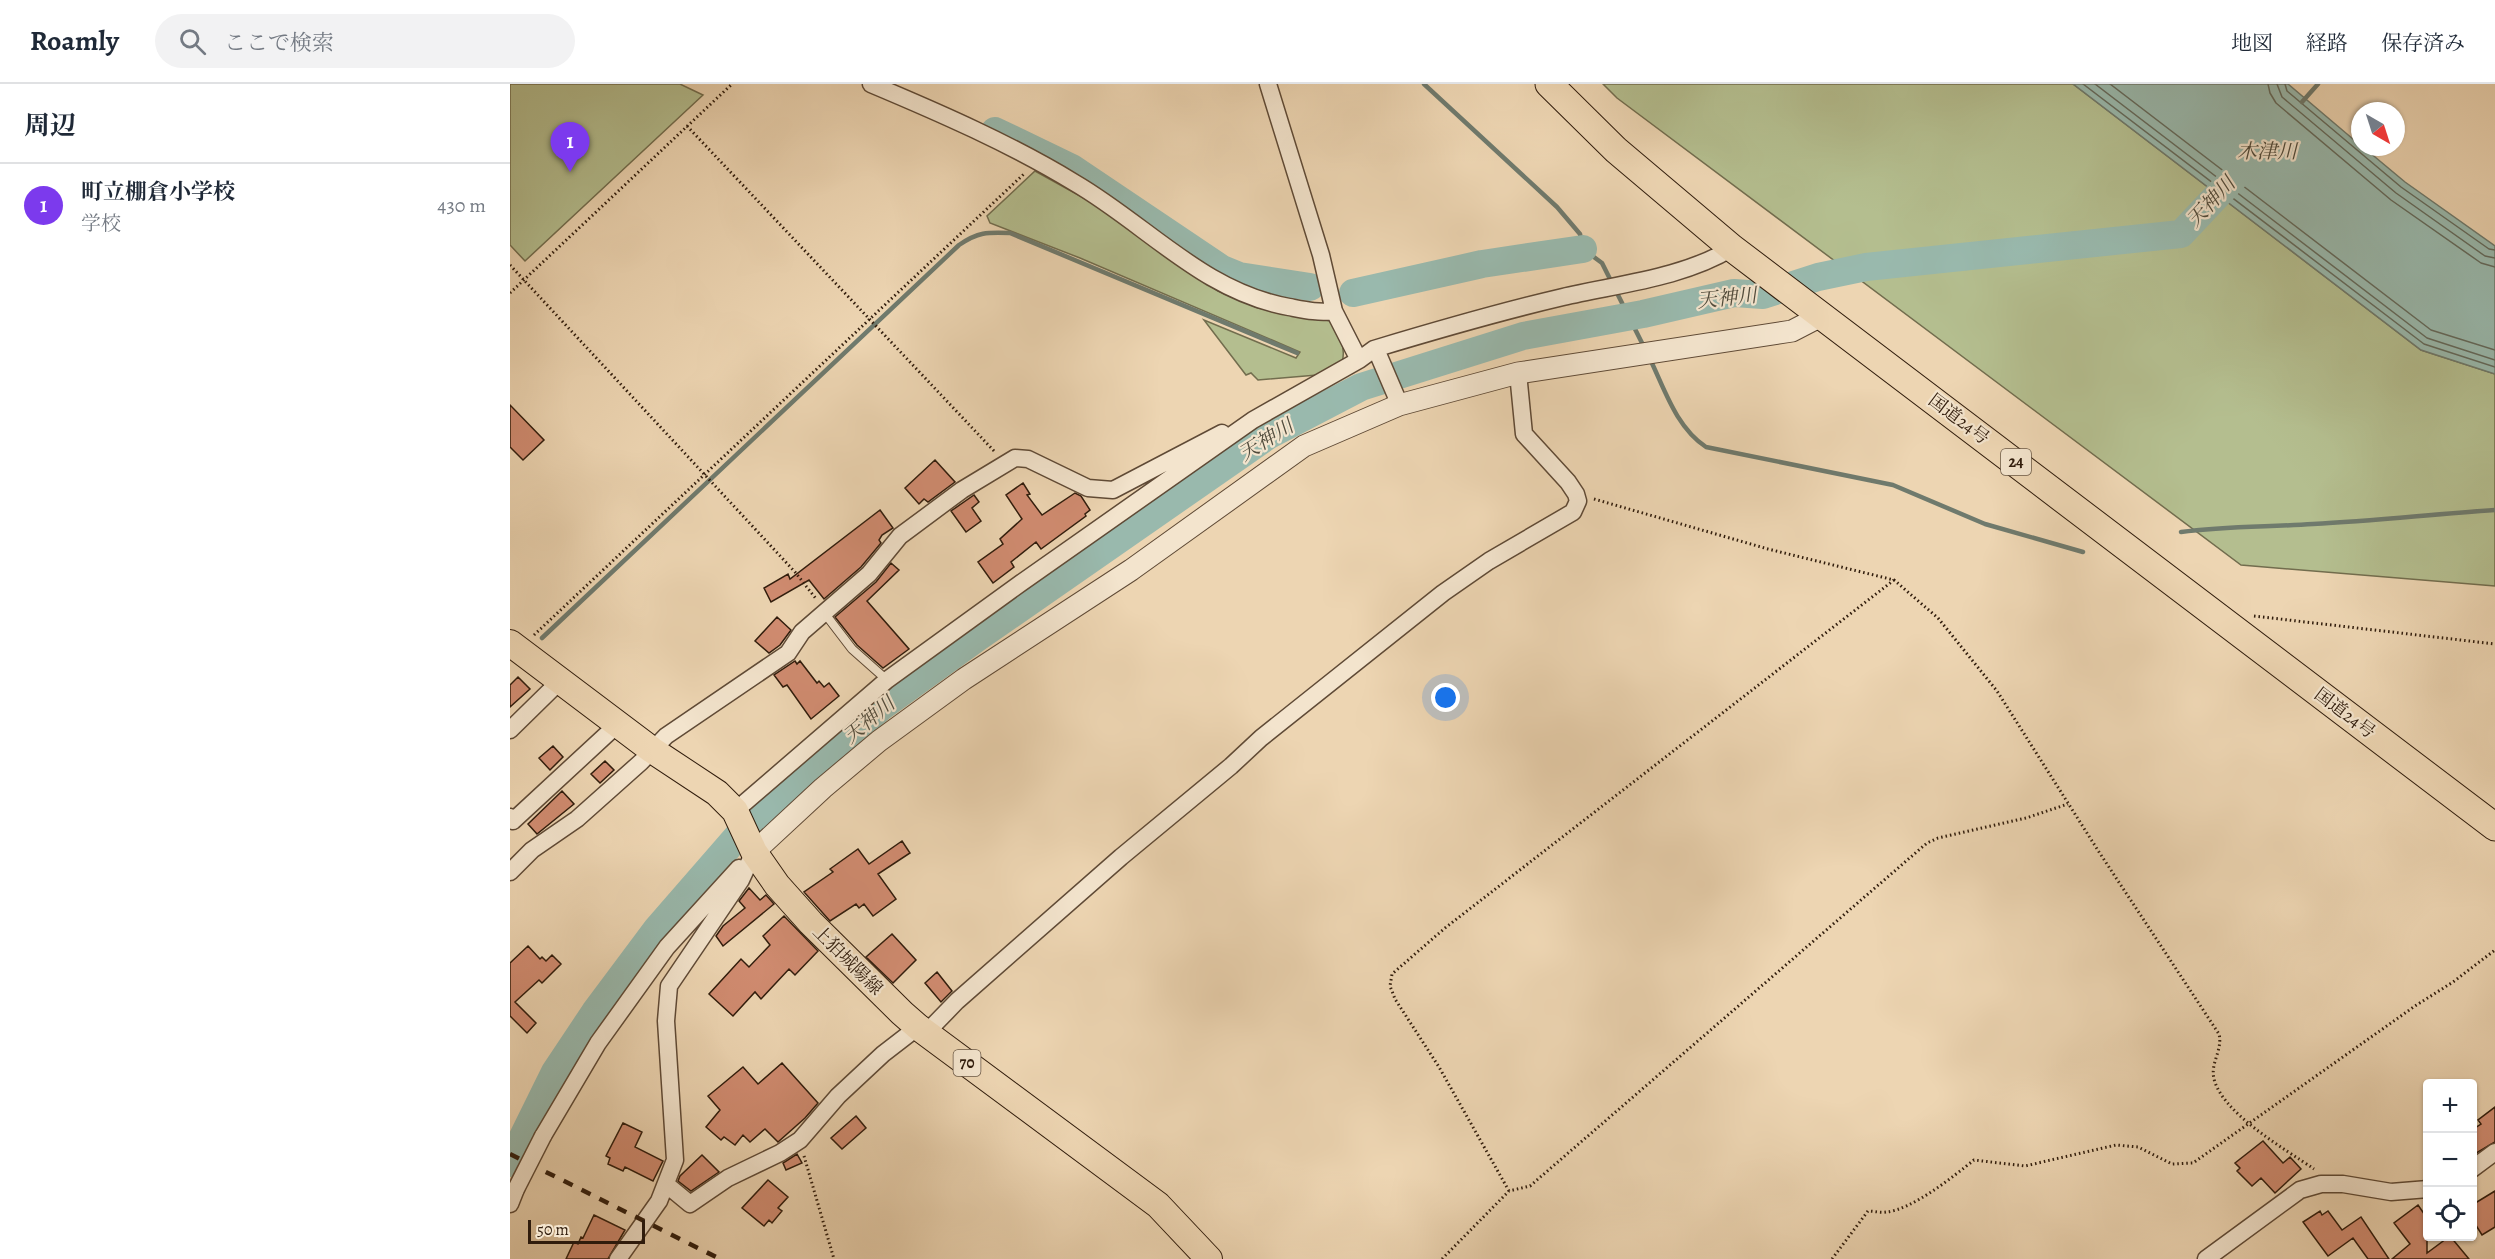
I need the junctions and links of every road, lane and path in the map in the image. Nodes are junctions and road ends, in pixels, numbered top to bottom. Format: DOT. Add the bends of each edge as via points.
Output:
graph roads {
  1 [pos="732,84"];
  2 [pos="871,84"];
  3 [pos="1268,84"];
  4 [pos="1548,84"];
  5 [pos="687,126"];
  6 [pos="1037,162"];
  7 [pos="1732,248"];
  8 [pos="510,266"];
  9 [pos="524,280"];
  10 [pos="510,293"];
  11 [pos="1334,311"];
  12 [pos="1821,316"];
  13 [pos="870,321"];
  14 [pos="1376,351"];
  15 [pos="1359,360"];
  16 [pos="1518,373"];
  17 [pos="1397,400"];
  18 [pos="1253,420"];
  19 [pos="1006,464"];
  20 [pos="707,476"];
  21 [pos="1576,494"];
  22 [pos="1894,579"];
  23 [pos="825,610"];
  24 [pos="2222,620"];
  25 [pos="2495,644"];
  26 [pos="514,646"];
  27 [pos="561,680"];
  28 [pos="887,680"];
  29 [pos="619,723"];
  30 [pos="510,730"];
  31 [pos="652,750"];
  32 [pos="2068,804"];
  33 [pos="737,814"];
  34 [pos="510,817"];
  35 [pos="2495,827"];
  36 [pos="752,846"];
  37 [pos="510,872"];
  38 [pos="2495,950"];
  39 [pos="922,1030"];
  40 [pos="2249,1124"];
  41 [pos="800,1140"];
  42 [pos="2495,1152"];
  43 [pos="2477,1165"];
  44 [pos="2321,1184"];
  45 [pos="667,1185"];
  46 [pos="2423,1189"];
  47 [pos="1509,1191"];
  48 [pos="513,1197"];
  49 [pos="618,1259"];
  50 [pos="834,1259"];
  51 [pos="1209,1259"];
  52 [pos="1442,1259"];
  53 [pos="1832,1259"];
  54 [pos="2206,1259"];
  1 -- 5 [label="path"];
  2 -- 6 [label="street"];
  3 -- 11 [label="street" via="1321,255"];
  4 -- 7 [label="highway, 国道24号 / 24" via="1616,150"];
  5 -- 9 [label="path"];
  5 -- 13 [label="path"];
  6 -- 11 [label="street" via="1077,183 1178,257 1235,291 1270,304"];
  6 -- 13 [label="path"];
  7 -- 12 [label="highway, 国道24号 / 24"];
  7 -- 14 [label="street" via="1712,260 1485,315"];
  8 -- 9 [label="path"];
  9 -- 10 [label="path"];
  9 -- 20 [label="path"];
  11 -- 15 [label="street"];
  12 -- 16 [label="street" via="1792,331"];
  12 -- 24 [label="highway, 国道24号 / 24"];
  13 -- 19 [label="path"];
  13 -- 20 [label="path"];
  14 -- 15 [label="street"];
  14 -- 17 [label="street"];
  15 -- 18 [label="street"];
  16 -- 17 [label="street"];
  16 -- 21 [label="street" via="1524,435"];
  17 -- 36 [label="street" via="1304,446 1131,570 964,678"];
  18 -- 19 [label="street" via="1113,490 1088,488 1028,459 1015,458"];
  18 -- 28 [label="street"];
  19 -- 23 [label="street" via="962,490 900,536 869,574"];
  20 -- 23 [label="path"];
  20 -- 26 [label="path"];
  21 -- 22 [label="path" via="1768,549"];
  21 -- 39 [label="street" via="1578,501 1573,512 1443,593 1261,738"];
  22 -- 32 [label="path" via="1938,618 1998,691"];
  22 -- 47 [label="path" via="1445,928 1392,974 1390,986 1395,999 1439,1067"];
  23 -- 28 [label="lane" via="852,649"];
  23 -- 31 [label="street" via="802,632 788,653 686,720"];
  24 -- 25 [label="path" via="2260,616"];
  24 -- 35 [label="highway, 国道24号 / 24"];
  26 -- 27 [label="main road, 上狛城陽線 / 70"];
  27 -- 29 [label="main road, 上狛城陽線 / 70"];
  27 -- 30 [label="street"];
  28 -- 33 [label="street"];
  29 -- 31 [label="main road, 上狛城陽線 / 70"];
  29 -- 34 [label="street" via="513,821"];
  31 -- 33 [label="main road, 上狛城陽線 / 70" via="717,793"];
  31 -- 37 [label="street" via="577,819 532,850"];
  32 -- 40 [label="path" via="2219,1034 2222,1042 2212,1072 2214,1082"];
  32 -- 47 [label="path" via="1927,843 1530,1186"];
  33 -- 36 [label="main road, 上狛城陽線 / 70"];
  36 -- 39 [label="main road, 上狛城陽線 / 70" via="777,885 811,923"];
  36 -- 45 [label="street" via="741,880 669,986 666,1021 675,1160"];
  36 -- 48 [label="street, bridge" via="667,947 598,1043 543,1136"];
  38 -- 40 [label="path"];
  39 -- 41 [label="street" via="883,1054 838,1096"];
  39 -- 51 [label="main road, 上狛城陽線 / 70" via="1158,1204"];
  40 -- 44 [label="path" via="2316,1171"];
  40 -- 53 [label="path" via="2193,1163 2172,1164 2138,1147 2116,1145 2025,1166 1974,1160 1910,1203 1888,1212 1868,1211"];
  41 -- 45 [label="street" via="728,1178 690,1204"];
  41 -- 50 [label="path"];
  42 -- 43 [label="street"];
  44 -- 46 [label="street" via="2391,1192"];
  44 -- 54 [label="street" via="2300,1190"];
  45 -- 49 [label="street"];
  47 -- 52 [label="path"];
}
